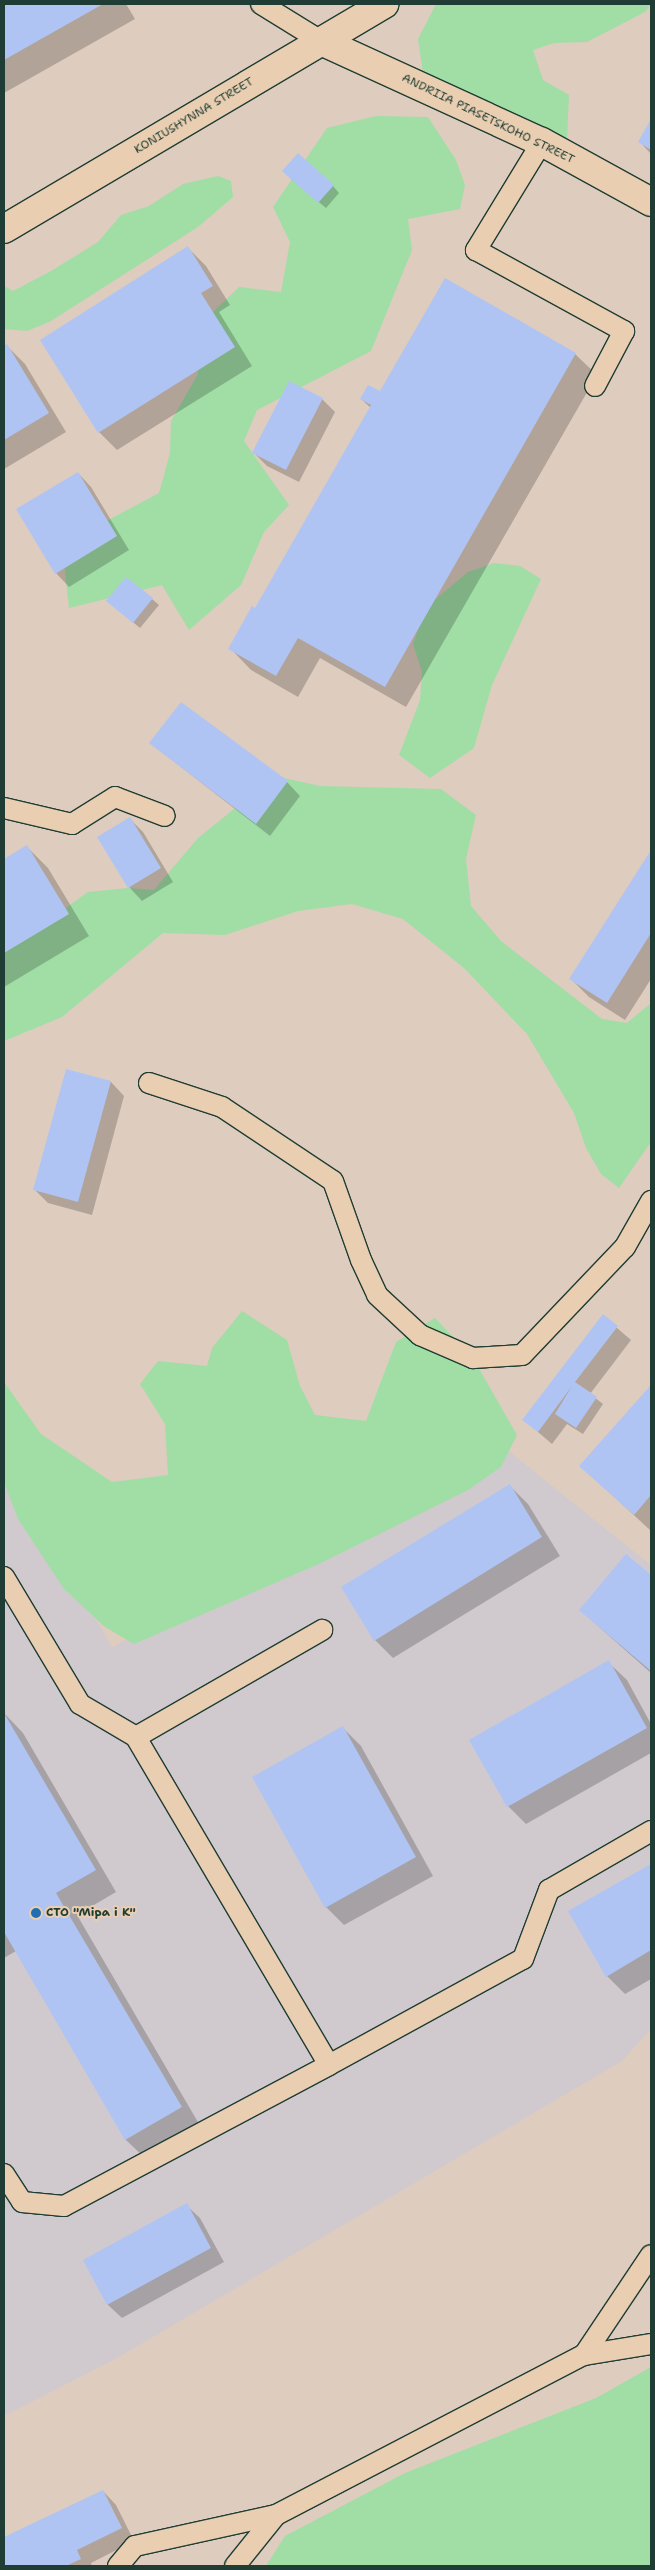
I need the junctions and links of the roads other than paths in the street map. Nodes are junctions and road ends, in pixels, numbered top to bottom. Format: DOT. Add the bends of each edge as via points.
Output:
graph roads {
  1 [pos="261,4"];
  2 [pos="384,4"];
  3 [pos="321,41"];
  4 [pos="542,142"];
  5 [pos="651,202"];
  6 [pos="6,222"];
  7 [pos="595,386"];
  8 [pos="4,808"];
  9 [pos="165,816"];
  10 [pos="149,1083"];
  11 [pos="651,1201"];
  12 [pos="4,1577"];
  13 [pos="322,1630"];
  14 [pos="136,1737"];
  15 [pos="651,1831"];
  16 [pos="329,2065"];
  17 [pos="4,2174"];
  18 [pos="651,2255"];
  19 [pos="651,2344"];
  20 [pos="584,2355"];
  21 [pos="276,2515"];
  22 [pos="118,2566"];
  23 [pos="235,2566"];
  1 -- 3 [label="lane"];
  2 -- 3 [label="street, KONIUSHYNNA STREET"];
  3 -- 4 [label="street, ANDRIIA PIASETSKOHO STREET"];
  3 -- 6 [label="street, KONIUSHYNNA STREET"];
  4 -- 5 [label="street, ANDRIIA PIASETSKOHO STREET"];
  4 -- 7 [label="lane" via="476,250 624,331"];
  8 -- 9 [label="lane" via="72,824 116,797"];
  10 -- 11 [label="lane" via="222,1106 333,1181 361,1260 378,1295 420,1335 473,1358 522,1355 625,1247"];
  12 -- 14 [label="lane" via="80,1704"];
  13 -- 14 [label="lane"];
  14 -- 16 [label="lane"];
  15 -- 16 [label="lane" via="549,1890 523,1959"];
  16 -- 17 [label="lane" via="64,2206 22,2202"];
  18 -- 20 [label="lane"];
  19 -- 20 [label="lane"];
  20 -- 21 [label="lane"];
  21 -- 22 [label="lane" via="135,2546"];
  21 -- 23 [label="lane"];
}
